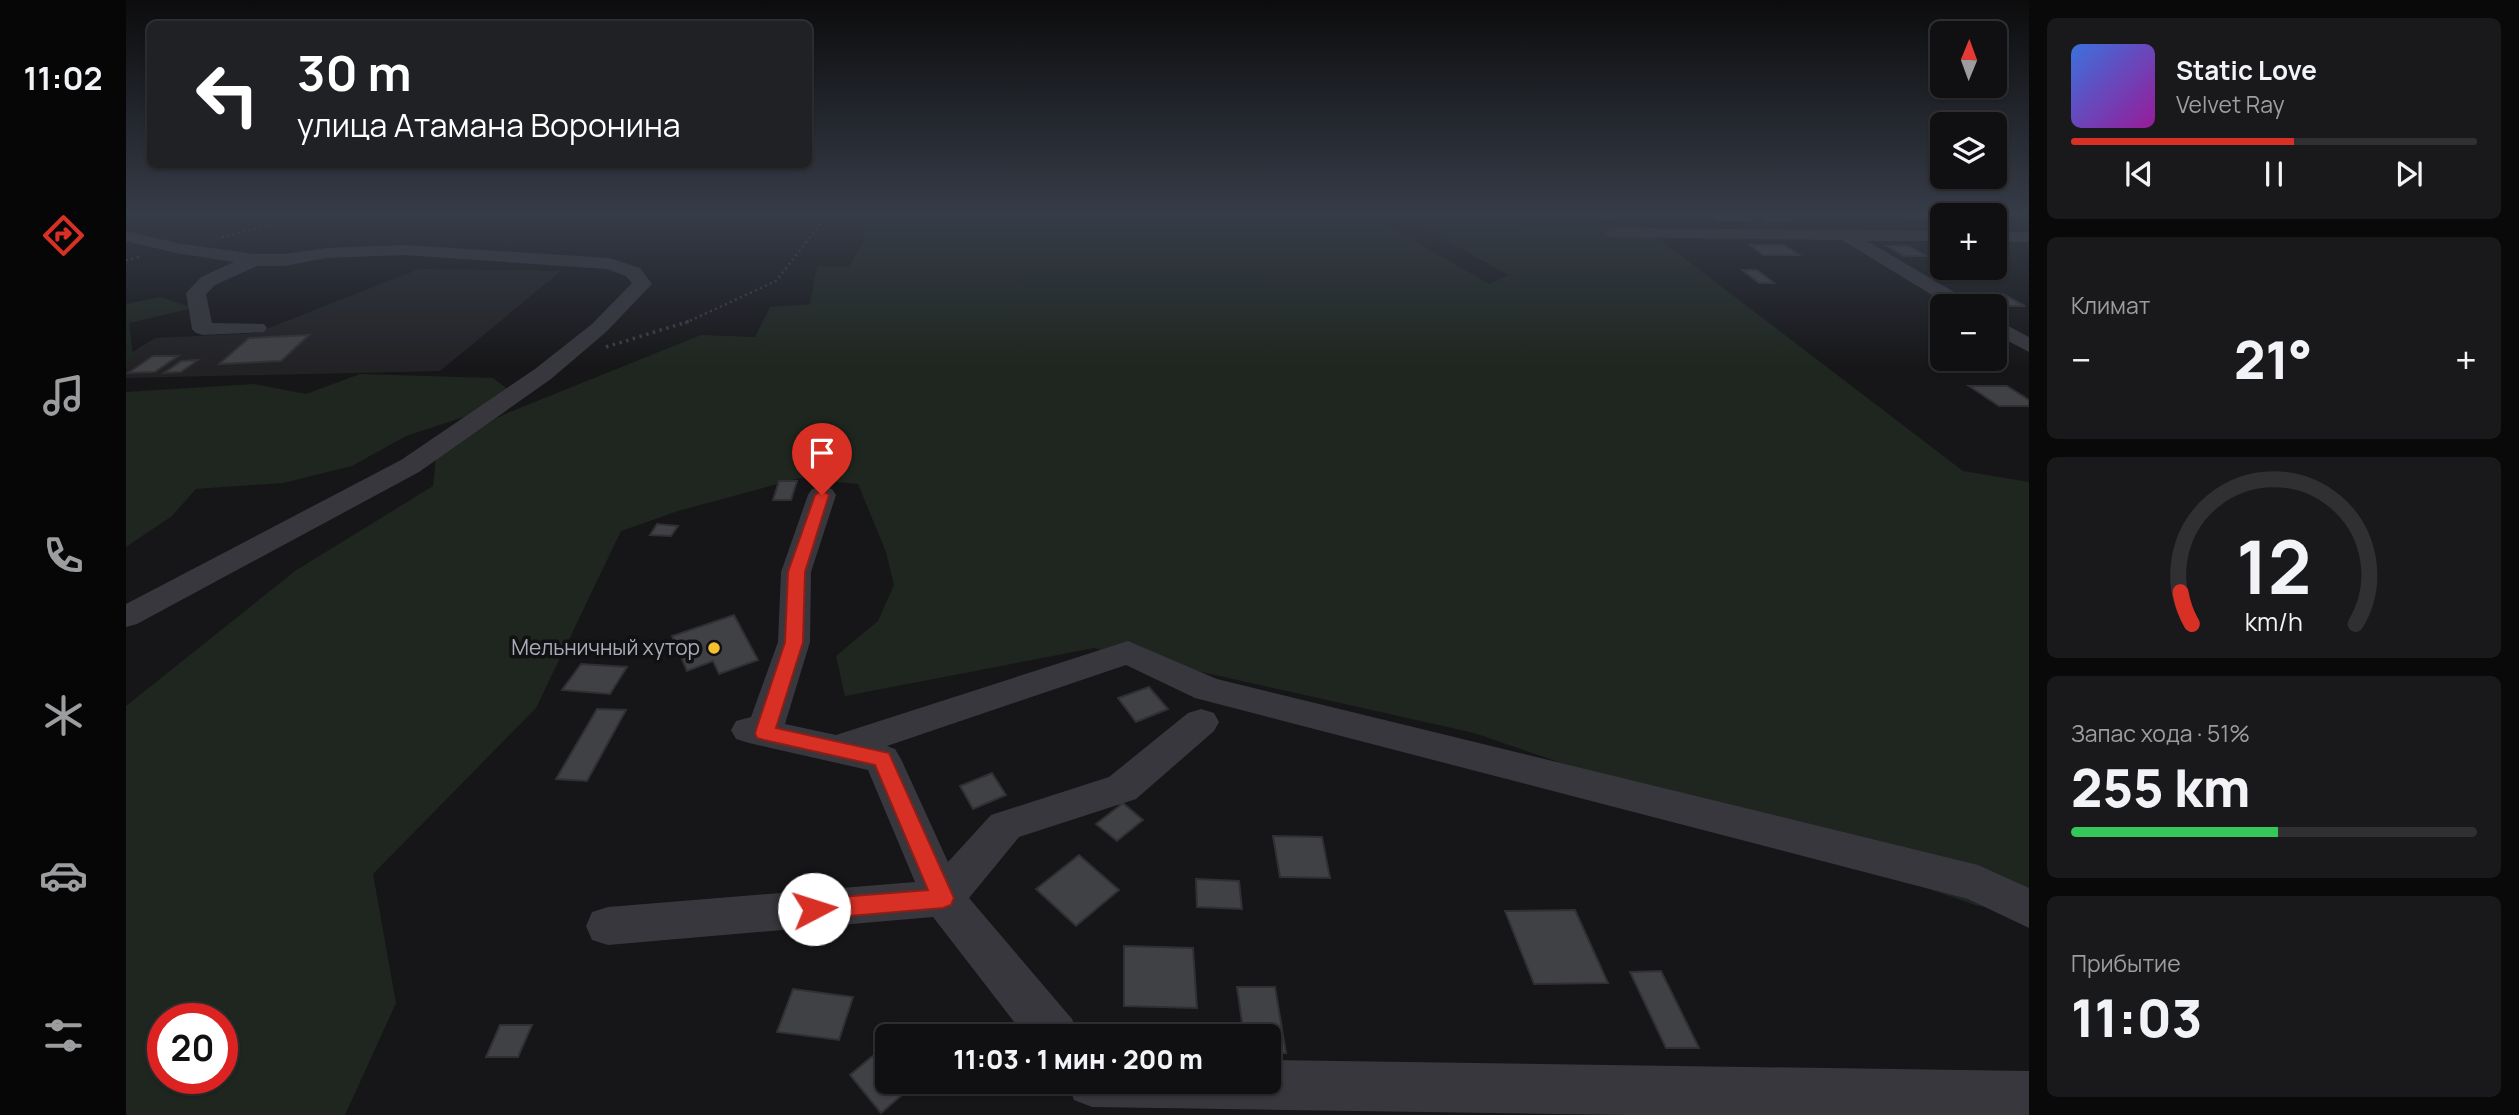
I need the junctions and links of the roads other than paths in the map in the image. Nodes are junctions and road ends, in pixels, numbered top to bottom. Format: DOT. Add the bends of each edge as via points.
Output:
graph roads {
  1 [pos="243,265"];
  2 [pos="362,265"];
  3 [pos="612,265"];
  4 [pos="1896,265"];
  5 [pos="392,267"];
  6 [pos="1944,294"];
  7 [pos="257,328"];
  8 [pos="2007,332"];
  9 [pos="2029,346"];
  10 [pos="822,495"];
  11 [pos="126,617"];
  12 [pos="1201,722"];
  13 [pos="837,749"];
  14 [pos="943,898"];
  15 [pos="2029,909"];
  16 [pos="607,926"];
  17 [pos="1045,1024"];
  18 [pos="1261,1094"];
  19 [pos="2029,1096"];
  20 [pos="1368,1101"];
  1 -- 7 [label="street" via="208,281 196,293 203,329"];
  2 -- 5 [label="street"];
  3 -- 11 [label="street" via="633,272 642,284 565,356 410,466"];
  4 -- 6 [label="street"];
  8 -- 9 [label="street"];
  10 -- 13 [label="street" via="796,572 794,642 756,731"];
  12 -- 14 [label="street" via="1122,788 1005,826"];
  13 -- 14 [label="street" via="882,759"];
  13 -- 15 [label="street" via="1128,652 1207,689 1978,883"];
  14 -- 16 [label="street"];
  14 -- 17 [label="street"];
  18 -- 20 [label="street"];
  19 -- 20 [label="street"];
}
